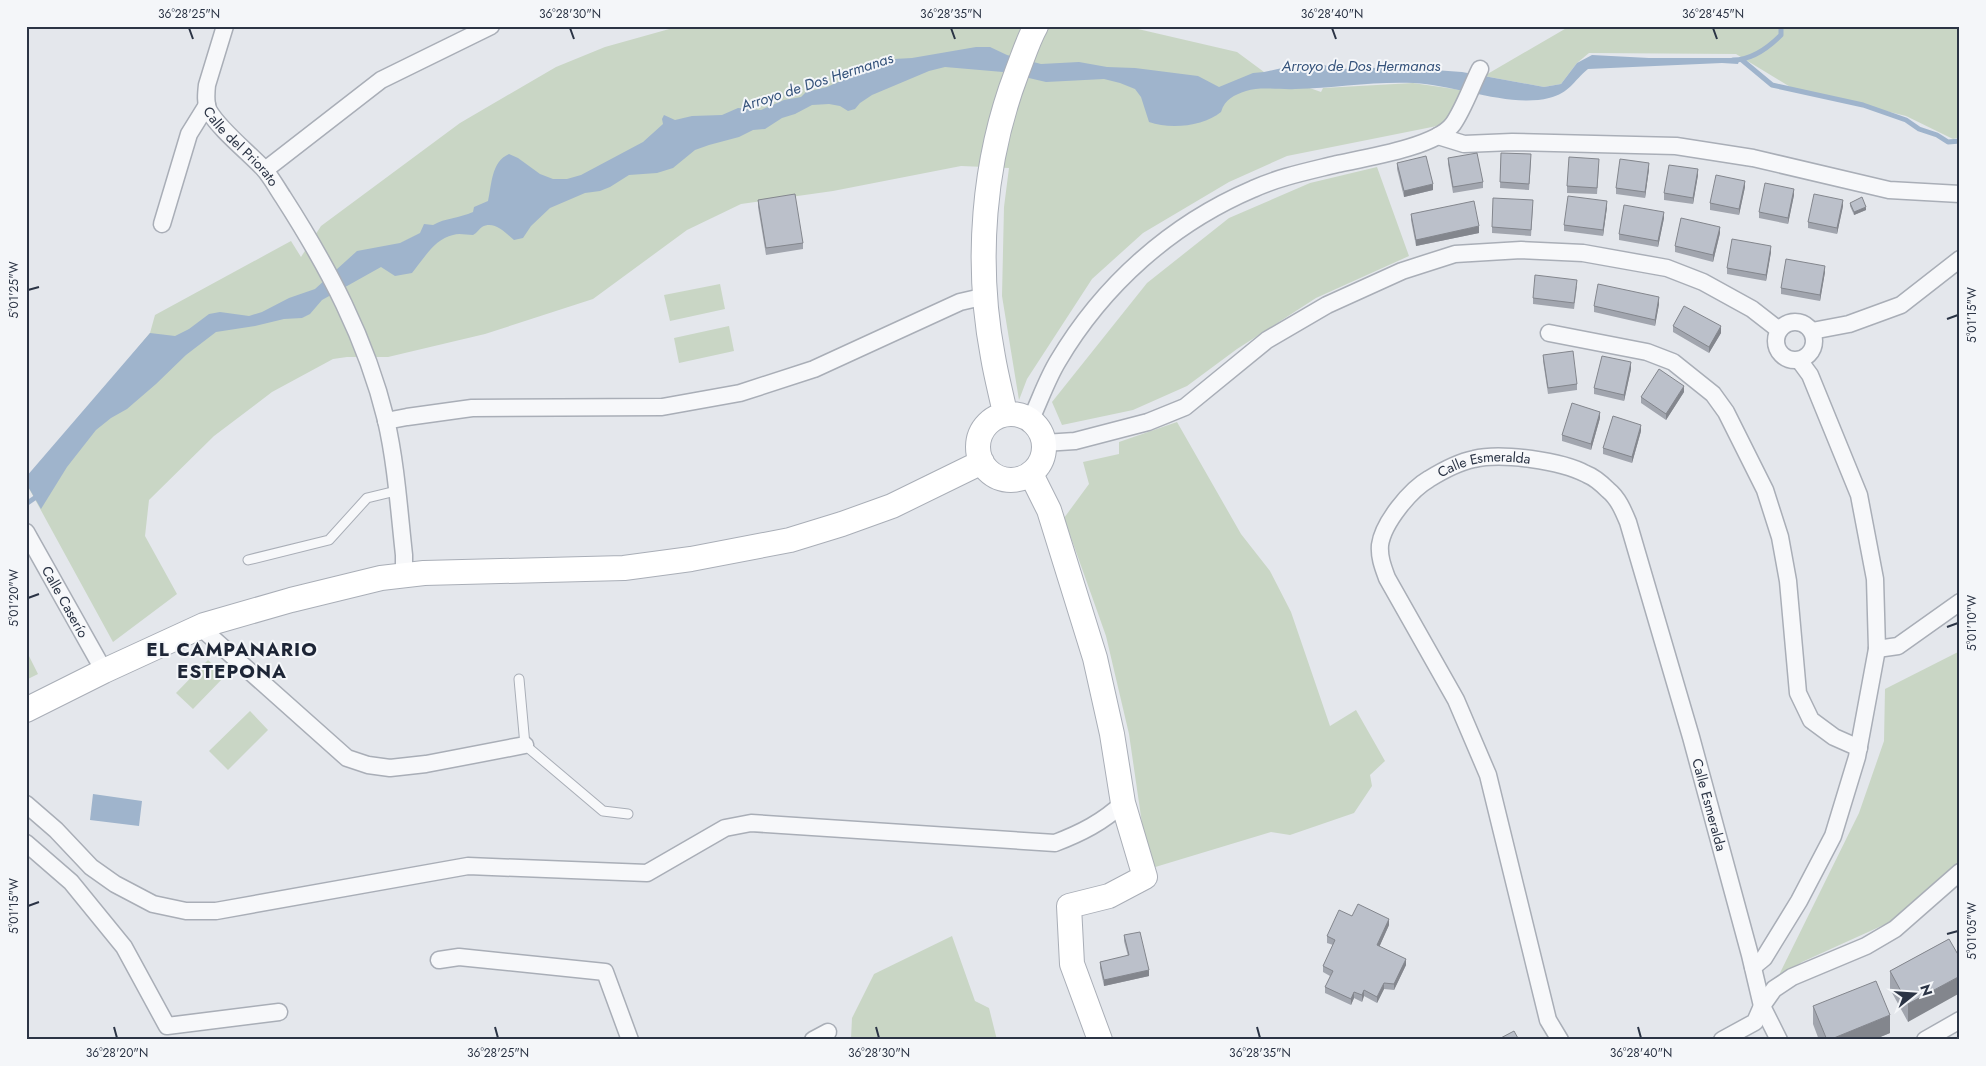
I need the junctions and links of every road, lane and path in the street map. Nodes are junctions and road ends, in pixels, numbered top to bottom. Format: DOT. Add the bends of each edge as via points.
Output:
graph roads {
  1 [pos="226,26"];
  2 [pos="491,26"];
  3 [pos="1034,29"];
  4 [pos="1480,69"];
  5 [pos="207,105"];
  6 [pos="1438,136"];
  7 [pos="264,170"];
  8 [pos="1960,194"];
  9 [pos="162,224"];
  10 [pos="1960,258"];
  11 [pos="986,296"];
  12 [pos="1779,330"];
  13 [pos="1812,331"];
  14 [pos="1549,333"];
  15 [pos="1799,360"];
  16 [pos="1005,413"];
  17 [pos="1031,419"];
  18 [pos="386,421"];
  19 [pos="1044,443"];
  20 [pos="982,462"];
  21 [pos="1030,474"];
  22 [pos="396,491"];
  23 [pos="26,532"];
  24 [pos="248,560"];
  25 [pos="404,575"];
  26 [pos="1960,602"];
  27 [pos="200,627"];
  28 [pos="1877,649"];
  29 [pos="104,671"];
  30 [pos="519,679"];
  31 [pos="26,710"];
  32 [pos="525,745"];
  33 [pos="1859,748"];
  34 [pos="1123,803"];
  35 [pos="26,804"];
  36 [pos="628,814"];
  37 [pos="26,843"];
  38 [pos="1960,872"];
  39 [pos="439,960"];
  40 [pos="1753,967"];
  41 [pos="1762,1006"];
  42 [pos="280,1012"];
  43 [pos="1960,1020"];
  44 [pos="828,1032"];
  45 [pos="630,1040"];
  46 [pos="813,1040"];
  47 [pos="1100,1040"];
  48 [pos="1560,1040"];
  49 [pos="1722,1040"];
  50 [pos="1779,1040"];
  51 [pos="1925,1040"];
  1 -- 5 [label="street, Calle del Priorato" via="207,85"];
  2 -- 7 [label="street" via="381,80"];
  3 -- 11 [label="street" via="1011,89 992,161 984,268"];
  4 -- 6 [label="street" via="1452,125"];
  5 -- 7 [label="street, Calle del Priorato" via="221,125"];
  5 -- 9 [label="street" via="189,134"];
  6 -- 8 [label="street" via="1464,144 1676,146 1753,158 1889,190"];
  6 -- 17 [label="street" via="1394,153 1338,164 1253,188 1193,221 1143,257 1104,296 1058,362"];
  7 -- 18 [label="street, Calle del Priorato" via="320,257 348,309 367,356"];
  10 -- 13 [label="street" via="1901,305 1849,324"];
  11 -- 16 [label="street" via="993,356"];
  11 -- 18 [label="street" via="960,302 814,369 740,393 662,407 472,408"];
  12 -- 13 [label="street" via="1795,321"];
  12 -- 15 [label="street" via="1778,349 1787,358"];
  12 -- 19 [label="street" via="1752,309 1703,282 1666,268 1583,253 1521,250 1455,254 1402,271 1327,305 1267,340 1185,407 1139,424 1075,441"];
  13 -- 15 [label="street" via="1813,348 1810,354"];
  14 -- 33 [label="street" via="1647,352 1673,362 1713,394 1726,412 1765,490 1780,537 1788,581 1798,693 1811,720 1834,737"];
  15 -- 28 [label="street" via="1810,375 1859,495 1875,578"];
  16 -- 17 [label="street"];
  16 -- 20 [label="street" via="991,420 979,436 977,446"];
  17 -- 19 [label="street"];
  18 -- 22 [label="street, Calle del Priorato"];
  19 -- 21 [label="street" via="1043,458"];
  20 -- 21 [label="street" via="991,474 1000,479 1021,479"];
  20 -- 25 [label="street" via="892,506 790,540 624,568"];
  21 -- 34 [label="street" via="1049,510 1096,658"];
  22 -- 24 [label="lane" via="367,498 328,540"];
  22 -- 25 [label="street, Calle del Priorato"];
  23 -- 29 [label="street, Calle Caserío"];
  25 -- 27 [label="street" via="291,600"];
  26 -- 28 [label="street" via="1898,646"];
  27 -- 29 [label="street"];
  27 -- 32 [label="street" via="347,758 390,768"];
  28 -- 33 [label="street"];
  29 -- 31 [label="street"];
  30 -- 32 [label="lane"];
  32 -- 36 [label="lane" via="603,811"];
  33 -- 40 [label="street" via="1833,836 1799,901 1764,958"];
  34 -- 35 [label="street" via="1107,818 1055,843 751,823 725,828 647,873 468,866 216,911 193,911 154,904 115,884 91,867"];
  34 -- 47 [label="street" via="1145,877 1109,896 1069,906 1072,964"];
  37 -- 42 [label="street" via="71,882 124,947 167,1026"];
  38 -- 41 [label="street" via="1894,930 1866,946 1792,977 1774,989"];
  39 -- 45 [label="street" via="459,956 605,972"];
  40 -- 41 [label="street, Calle Esmeralda"];
  40 -- 48 [label="street, Calle Esmeralda" via="1688,728 1628,522 1620,505 1610,491 1577,471 1549,462 1504,456 1474,458 1428,479 1407,497 1384,529 1380,545 1381,563 1456,700 1488,775 1548,1020"];
  41 -- 49 [label="street" via="1755,1022"];
  41 -- 50 [label="street, Calle Esmeralda"];
  43 -- 51 [label="street"];
  44 -- 46 [label="street"];
}
